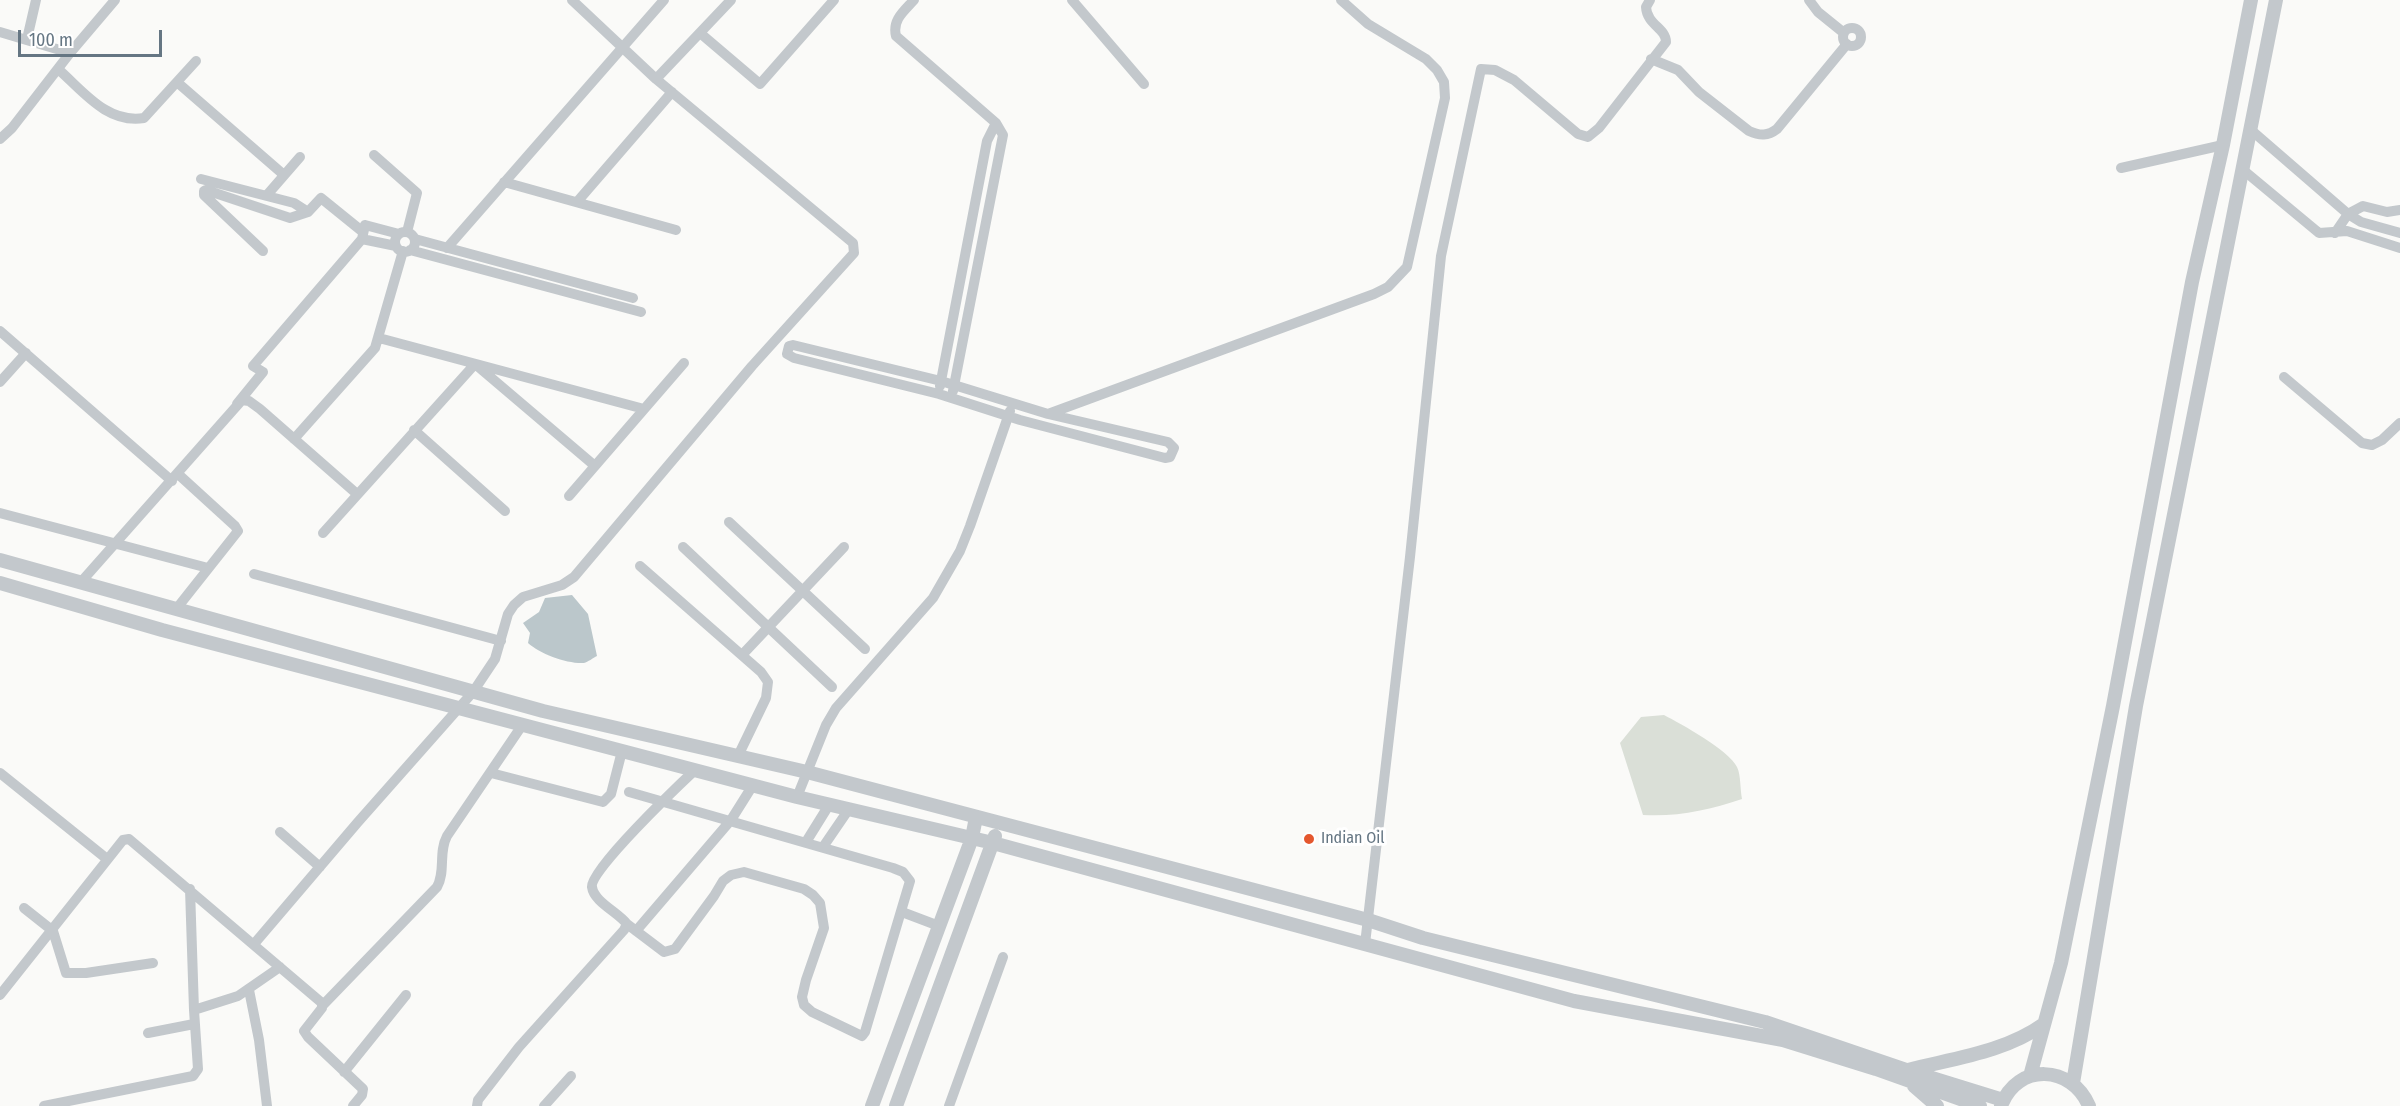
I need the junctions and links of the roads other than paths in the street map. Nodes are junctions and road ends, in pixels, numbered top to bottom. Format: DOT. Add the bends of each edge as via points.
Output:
graph roads {
  1 [pos="36,0"];
  2 [pos="115,0"];
  3 [pos="572,0"];
  4 [pos="664,0"];
  5 [pos="731,0"];
  6 [pos="834,0"];
  7 [pos="914,0"];
  8 [pos="1072,0"];
  9 [pos="1341,0"];
  10 [pos="1650,0"];
  11 [pos="1809,0"];
  12 [pos="2251,0"];
  13 [pos="2276,0"];
  14 [pos="0,32"];
  15 [pos="700,33"];
  16 [pos="27,39"];
  17 [pos="622,48"];
  18 [pos="70,53"];
  19 [pos="1651,58"];
  20 [pos="196,61"];
  21 [pos="58,69"];
  22 [pos="656,79"];
  23 [pos="178,83"];
  24 [pos="1144,84"];
  25 [pos="672,92"];
  26 [pos="996,123"];
  27 [pos="0,125"];
  28 [pos="12,128"];
  29 [pos="2251,130"];
  30 [pos="0,139"];
  31 [pos="2223,146"];
  32 [pos="374,155"];
  33 [pos="300,157"];
  34 [pos="2121,168"];
  35 [pos="2242,169"];
  36 [pos="284,175"];
  37 [pos="201,179"];
  38 [pos="504,182"];
  39 [pos="267,195"];
  40 [pos="577,202"];
  41 [pos="2400,210"];
  42 [pos="308,212"];
  43 [pos="2348,214"];
  44 [pos="676,230"];
  45 [pos="2335,233"];
  46 [pos="2400,233"];
  47 [pos="407,235"];
  48 [pos="362,236"];
  49 [pos="447,248"];
  50 [pos="2400,248"];
  51 [pos="403,249"];
  52 [pos="263,251"];
  53 [pos="633,298"];
  54 [pos="641,312"];
  55 [pos="0,331"];
  56 [pos="379,338"];
  57 [pos="2182,339"];
  58 [pos="2208,343"];
  59 [pos="26,353"];
  60 [pos="684,363"];
  61 [pos="474,364"];
  62 [pos="2284,377"];
  63 [pos="941,381"];
  64 [pos="0,382"];
  65 [pos="954,385"];
  66 [pos="939,394"];
  67 [pos="952,398"];
  68 [pos="1013,404"];
  69 [pos="235,407"];
  70 [pos="644,410"];
  71 [pos="1048,414"];
  72 [pos="1008,416"];
  73 [pos="2400,423"];
  74 [pos="414,430"];
  75 [pos="294,438"];
  76 [pos="595,466"];
  77 [pos="175,477"];
  78 [pos="357,494"];
  79 [pos="569,496"];
  80 [pos="505,511"];
  81 [pos="0,513"];
  82 [pos="729,522"];
  83 [pos="323,533"];
  84 [pos="115,544"];
  85 [pos="683,546"];
  86 [pos="844,547"];
  87 [pos="0,560"];
  88 [pos="640,566"];
  89 [pos="208,568"];
  90 [pos="254,574"];
  91 [pos="81,582"];
  92 [pos="0,583"];
  93 [pos="802,591"];
  94 [pos="177,608"];
  95 [pos="768,627"];
  96 [pos="501,641"];
  97 [pos="865,649"];
  98 [pos="742,655"];
  99 [pos="832,687"];
  100 [pos="474,692"];
  101 [pos="458,708"];
  102 [pos="523,724"];
  103 [pos="622,751"];
  104 [pos="738,756"];
  105 [pos="695,770"];
  106 [pos="807,772"];
  107 [pos="0,773"];
  108 [pos="490,773"];
  109 [pos="753,785"];
  110 [pos="629,792"];
  111 [pos="798,797"];
  112 [pos="664,800"];
  113 [pos="829,805"];
  114 [pos="849,809"];
  115 [pos="976,817"];
  116 [pos="731,820"];
  117 [pos="1000,823"];
  118 [pos="280,831"];
  119 [pos="972,838"];
  120 [pos="806,842"];
  121 [pos="993,843"];
  122 [pos="823,847"];
  123 [pos="107,860"];
  124 [pos="320,867"];
  125 [pos="190,889"];
  126 [pos="24,908"];
  127 [pos="902,912"];
  128 [pos="1365,920"];
  129 [pos="627,924"];
  130 [pos="939,926"];
  131 [pos="53,931"];
  132 [pos="636,931"];
  133 [pos="254,944"];
  134 [pos="1363,944"];
  135 [pos="1003,957"];
  136 [pos="153,963"];
  137 [pos="280,967"];
  138 [pos="249,990"];
  139 [pos="0,995"];
  140 [pos="406,995"];
  141 [pos="323,1005"];
  142 [pos="194,1010"];
  143 [pos="194,1024"];
  144 [pos="2044,1024"];
  145 [pos="148,1033"];
  146 [pos="344,1072"];
  147 [pos="1907,1075"];
  148 [pos="571,1076"];
  149 [pos="2030,1076"];
  150 [pos="2073,1083"];
  151 [pos="2002,1103"];
  152 [pos="44,1106"];
  153 [pos="267,1106"];
  154 [pos="352,1106"];
  155 [pos="477,1106"];
  156 [pos="544,1106"];
  157 [pos="872,1106"];
  158 [pos="896,1106"];
  159 [pos="949,1106"];
  160 [pos="1937,1106"];
  161 [pos="1980,1106"];
  162 [pos="2089,1106"];
  1 -- 16 [label="street"];
  2 -- 18 [label="street"];
  3 -- 17 [label="street"];
  4 -- 17 [label="street"];
  5 -- 15 [label="street"];
  6 -- 15 [label="street" via="760,84"];
  7 -- 26 [label="street" via="898,19 894,27 896,36"];
  8 -- 24 [label="street"];
  9 -- 71 [label="street" via="1368,24 1426,59 1444,82 1445,98 1407,267 1388,287 1374,294"];
  10 -- 19 [label="street" via="1646,7 1648,20 1664,33 1666,40"];
  11 -- 19 [label="street" via="1845,39 1777,129 1766,134 1749,131 1699,92 1678,70"];
  12 -- 31 [label="street"];
  13 -- 29 [label="street"];
  14 -- 16 [label="street"];
  15 -- 22 [label="street"];
  16 -- 18 [label="street"];
  17 -- 22 [label="street"];
  17 -- 38 [label="street"];
  18 -- 21 [label="street"];
  19 -- 128 [label="street" via="1588,137 1578,134 1504,74 1480,69 1441,256 1410,557"];
  20 -- 23 [label="street"];
  21 -- 23 [label="street" via="106,111 126,118 144,118"];
  21 -- 28 [label="street"];
  22 -- 25 [label="street"];
  23 -- 36 [label="street"];
  25 -- 40 [label="street"];
  25 -- 96 [label="street" via="849,240 854,253 752,366 574,577 523,597 514,605"];
  26 -- 63 [label="street" via="987,141"];
  26 -- 65 [label="street" via="1003,143"];
  27 -- 28 [label="street"];
  28 -- 30 [label="street"];
  29 -- 35 [label="street"];
  29 -- 43 [label="street"];
  31 -- 34 [label="street"];
  31 -- 57 [label="street"];
  32 -- 47 [label="street" via="417,193"];
  33 -- 36 [label="street"];
  35 -- 45 [label="street" via="2313,229"];
  35 -- 58 [label="street"];
  36 -- 39 [label="street"];
  37 -- 39 [label="street"];
  38 -- 40 [label="street"];
  38 -- 49 [label="street"];
  39 -- 42 [label="street"];
  40 -- 44 [label="street"];
  41 -- 43 [label="street" via="2387,212 2362,206"];
  42 -- 48 [label="street" via="321,198"];
  42 -- 52 [label="street" via="290,218 206,190 204,195"];
  43 -- 45 [label="street"];
  43 -- 46 [label="street" via="2361,222"];
  45 -- 50 [label="street" via="2356,232"];
  47 -- 48 [label="street" via="365,225"];
  47 -- 49 [label="street"];
  47 -- 51 [label="street" via="396,239"];
  47 -- 51 [label="street" via="415,246"];
  48 -- 51 [label="street"];
  48 -- 69 [label="street" via="253,366 263,372"];
  49 -- 53 [label="street"];
  51 -- 54 [label="street"];
  51 -- 56 [label="street"];
  55 -- 59 [label="street"];
  56 -- 61 [label="street"];
  56 -- 75 [label="street" via="375,348"];
  57 -- 58 [label="street"];
  57 -- 144 [label="street" via="2080,871"];
  58 -- 150 [label="street" via="2136,706"];
  59 -- 64 [label="street"];
  59 -- 77 [label="street"];
  60 -- 70 [label="street"];
  61 -- 70 [label="street"];
  61 -- 74 [label="street"];
  61 -- 76 [label="street"];
  62 -- 73 [label="street" via="2362,443 2372,445 2382,440"];
  63 -- 65 [label="street"];
  63 -- 66 [label="street"];
  63 -- 66 [label="street" via="801,346 789,346 787,350 794,358"];
  65 -- 67 [label="street"];
  65 -- 68 [label="street"];
  66 -- 67 [label="street"];
  67 -- 72 [label="street"];
  68 -- 71 [label="street"];
  68 -- 72 [label="street"];
  69 -- 75 [label="street" via="242,400 249,401"];
  69 -- 77 [label="street"];
  70 -- 76 [label="street"];
  71 -- 72 [label="street" via="1168,442 1173,453 1165,458"];
  72 -- 106 [label="street" via="960,551 933,598 836,708"];
  74 -- 78 [label="street"];
  74 -- 80 [label="street"];
  75 -- 78 [label="street"];
  76 -- 79 [label="street"];
  77 -- 84 [label="street"];
  77 -- 89 [label="street" via="238,531"];
  78 -- 83 [label="street"];
  81 -- 84 [label="street"];
  82 -- 93 [label="street"];
  84 -- 89 [label="street"];
  84 -- 91 [label="street"];
  85 -- 95 [label="street"];
  86 -- 93 [label="street"];
  87 -- 91 [label="street"];
  88 -- 98 [label="street"];
  89 -- 94 [label="street"];
  90 -- 96 [label="street"];
  91 -- 94 [label="street"];
  92 -- 101 [label="street"];
  93 -- 95 [label="street"];
  93 -- 97 [label="street"];
  94 -- 100 [label="street"];
  95 -- 98 [label="street"];
  95 -- 99 [label="street"];
  96 -- 100 [label="street" via="495,659"];
  98 -- 104 [label="street" via="768,682 766,698"];
  100 -- 101 [label="street"];
  100 -- 104 [label="street"];
  101 -- 102 [label="street"];
  101 -- 124 [label="street"];
  102 -- 103 [label="street"];
  102 -- 108 [label="street"];
  103 -- 105 [label="street"];
  103 -- 108 [label="street" via="610,794 603,802"];
  104 -- 106 [label="street"];
  105 -- 109 [label="street"];
  105 -- 112 [label="street"];
  106 -- 111 [label="street"];
  106 -- 115 [label="street"];
  107 -- 123 [label="street"];
  108 -- 141 [label="street" via="443,844 444,870 437,888"];
  109 -- 111 [label="street"];
  109 -- 116 [label="street"];
  110 -- 112 [label="street"];
  111 -- 113 [label="street"];
  112 -- 116 [label="street"];
  112 -- 129 [label="street" via="602,867 591,885 594,893"];
  113 -- 114 [label="street"];
  113 -- 120 [label="street"];
  114 -- 119 [label="street"];
  114 -- 122 [label="street"];
  115 -- 117 [label="street"];
  115 -- 119 [label="street"];
  116 -- 120 [label="street"];
  116 -- 132 [label="street"];
  117 -- 121 [label="street"];
  117 -- 128 [label="street"];
  118 -- 124 [label="street"];
  119 -- 121 [label="street"];
  119 -- 130 [label="street"];
  120 -- 122 [label="street"];
  121 -- 134 [label="street"];
  121 -- 158 [label="street"];
  122 -- 127 [label="street" via="903,872 910,881"];
  123 -- 125 [label="street" via="129,838"];
  123 -- 131 [label="street"];
  124 -- 133 [label="street"];
  125 -- 133 [label="street"];
  125 -- 142 [label="street"];
  126 -- 131 [label="street"];
  127 -- 130 [label="street"];
  127 -- 132 [label="street" via="861,1036 804,1005 806,980 824,928 820,903 804,889 744,872 730,875 675,949 664,952"];
  128 -- 134 [label="street"];
  128 -- 147 [label="street" via="1423,938 1765,1022"];
  129 -- 132 [label="street"];
  129 -- 155 [label="street" via="504,1064"];
  130 -- 157 [label="street"];
  131 -- 136 [label="street" via="66,973"];
  131 -- 139 [label="street"];
  133 -- 137 [label="street"];
  134 -- 147 [label="street" via="1574,1001 1783,1041"];
  135 -- 159 [label="street"];
  137 -- 138 [label="street"];
  137 -- 141 [label="street"];
  138 -- 142 [label="street"];
  138 -- 153 [label="street"];
  140 -- 146 [label="street"];
  141 -- 146 [label="street" via="305,1027 305,1034"];
  142 -- 143 [label="street"];
  143 -- 145 [label="street"];
  143 -- 152 [label="street" via="198,1069 194,1076"];
  144 -- 147 [label="street" via="2004,1046"];
  144 -- 149 [label="street"];
  146 -- 154 [label="street" via="364,1092"];
  147 -- 151 [label="street"];
  147 -- 160 [label="street"];
  147 -- 161 [label="street"];
  148 -- 156 [label="street"];
  149 -- 150 [label="street" via="2052,1074"];
  149 -- 151 [label="street" via="2014,1085"];
  150 -- 162 [label="street"];
}
